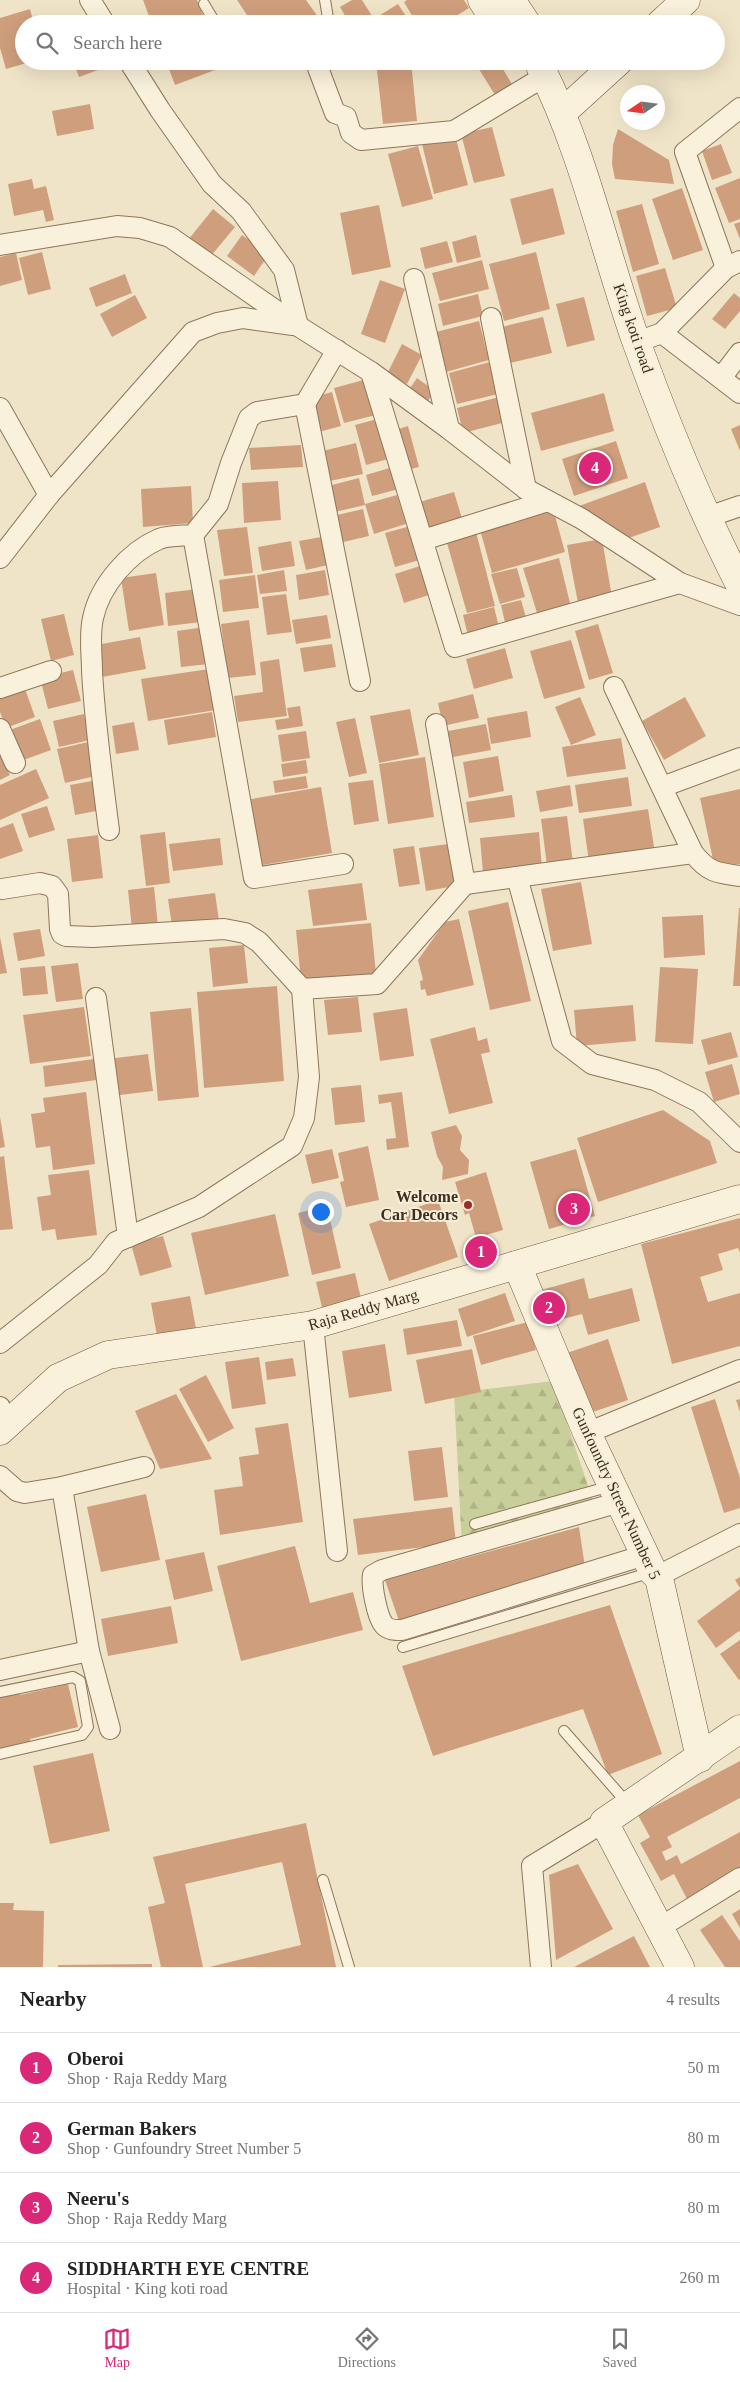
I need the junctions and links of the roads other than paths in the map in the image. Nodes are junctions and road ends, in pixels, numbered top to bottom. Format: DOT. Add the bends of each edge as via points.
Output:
graph roads {
  1 [pos="90,0"];
  2 [pos="325,0"];
  3 [pos="482,0"];
  4 [pos="511,0"];
  5 [pos="686,0"];
  6 [pos="204,4"];
  7 [pos="99,15"];
  8 [pos="211,15"];
  9 [pos="328,15"];
  10 [pos="491,15"];
  11 [pos="520,15"];
  12 [pos="670,15"];
  13 [pos="135,70"];
  14 [pos="319,70"];
  15 [pos="532,70"];
  16 [pos="539,70"];
  17 [pos="609,70"];
  18 [pos="740,108"];
  19 [pos="563,112"];
  20 [pos="0,245"];
  21 [pos="733,264"];
  22 [pos="414,279"];
  23 [pos="491,318"];
  24 [pos="298,326"];
  25 [pos="649,337"];
  26 [pos="337,350"];
  27 [pos="740,353"];
  28 [pos="371,372"];
  29 [pos="721,378"];
  30 [pos="740,393"];
  31 [pos="305,404"];
  32 [pos="0,408"];
  33 [pos="449,429"];
  34 [pos="526,488"];
  35 [pos="50,495"];
  36 [pos="548,501"];
  37 [pos="740,506"];
  38 [pos="706,518"];
  39 [pos="193,535"];
  40 [pos="423,540"];
  41 [pos="2,550"];
  42 [pos="680,583"];
  43 [pos="740,585"];
  44 [pos="740,605"];
  45 [pos="51,671"];
  46 [pos="360,681"];
  47 [pos="614,687"];
  48 [pos="0,688"];
  49 [pos="436,724"];
  50 [pos="0,729"];
  51 [pos="740,758"];
  52 [pos="15,763"];
  53 [pos="662,788"];
  54 [pos="109,830"];
  55 [pos="693,853"];
  56 [pos="343,864"];
  57 [pos="740,876"];
  58 [pos="517,877"];
  59 [pos="465,884"];
  60 [pos="2,889"];
  61 [pos="302,990"];
  62 [pos="96,998"];
  63 [pos="740,1142"];
  64 [pos="740,1198"];
  65 [pos="128,1237"];
  66 [pos="517,1265"];
  67 [pos="313,1325"];
  68 [pos="0,1343"];
  69 [pos="740,1370"];
  70 [pos="1,1422"];
  71 [pos="587,1433"];
  72 [pos="144,1467"];
  73 [pos="0,1476"];
  74 [pos="62,1487"];
  75 [pos="616,1494"];
  76 [pos="475,1524"];
  77 [pos="740,1534"];
  78 [pos="337,1551"];
  79 [pos="652,1568"];
  80 [pos="403,1647"];
  81 [pos="89,1651"];
  82 [pos="0,1670"];
  83 [pos="0,1692"];
  84 [pos="110,1729"];
  85 [pos="564,1732"];
  86 [pos="738,1734"];
  87 [pos="0,1754"];
  88 [pos="700,1758"];
  89 [pos="629,1805"];
  90 [pos="604,1822"];
  91 [pos="740,1878"];
  92 [pos="323,1880"];
  93 [pos="659,1928"];
  94 [pos="350,1967"];
  95 [pos="541,1967"];
  96 [pos="680,1967"];
  1 -- 7 [label="street"];
  2 -- 9 [label="lane"];
  3 -- 10 [label="street"];
  4 -- 11 [label="street"];
  5 -- 12 [label="street"];
  6 -- 8 [label="lane"];
  13 -- 24 [label="street" via="212,184 241,211 284,270"];
  14 -- 15 [label="street" via="330,106 335,113 346,117 351,133 361,140 454,131"];
  16 -- 19 [label="street, King koti road"];
  17 -- 19 [label="street"];
  18 -- 21 [label="street" via="685,152"];
  19 -- 25 [label="street, King koti road"];
  20 -- 24 [label="street" via="117,226 140,228 170,237"];
  21 -- 25 [label="street"];
  22 -- 33 [label="street"];
  23 -- 34 [label="street"];
  24 -- 26 [label="street"];
  24 -- 35 [label="street" via="243,318 193,332"];
  25 -- 29 [label="street"];
  25 -- 38 [label="street, King koti road"];
  26 -- 28 [label="street"];
  26 -- 31 [label="street"];
  27 -- 29 [label="street"];
  28 -- 33 [label="street"];
  28 -- 40 [label="street"];
  29 -- 30 [label="street"];
  31 -- 39 [label="street" via="257,412 249,418 218,504"];
  31 -- 46 [label="street"];
  32 -- 35 [label="street"];
  33 -- 34 [label="street"];
  34 -- 36 [label="street"];
  35 -- 41 [label="street"];
  36 -- 40 [label="street"];
  36 -- 42 [label="street" via="582,519"];
  37 -- 38 [label="street"];
  38 -- 43 [label="street, King koti road"];
  39 -- 54 [label="street" via="161,538 141,549 116,572 93,618 94,722"];
  39 -- 56 [label="street" via="254,878"];
  40 -- 42 [label="street" via="455,647"];
  42 -- 44 [label="street"];
  45 -- 48 [label="street"];
  47 -- 53 [label="street"];
  49 -- 59 [label="street"];
  50 -- 52 [label="street"];
  51 -- 53 [label="street"];
  53 -- 55 [label="street"];
  55 -- 57 [label="street" via="703,866 716,873"];
  55 -- 58 [label="street"];
  58 -- 59 [label="street"];
  58 -- 63 [label="street" via="562,1041 592,1064 656,1080 700,1102"];
  59 -- 61 [label="street" via="377,984"];
  60 -- 61 [label="street" via="40,883 52,886 58,894 60,929 66,936 224,929 245,933 259,942"];
  61 -- 65 [label="street" via="308,1077 304,1118 292,1146 199,1207"];
  62 -- 65 [label="street"];
  64 -- 66 [label="street, Raja Reddy Marg"];
  65 -- 68 [label="street" via="116,1242 98,1265"];
  66 -- 67 [label="street, Raja Reddy Marg"];
  66 -- 71 [label="street, Gunfoundry Street Number 5"];
  67 -- 70 [label="street, Raja Reddy Marg" via="108,1355 58,1378"];
  67 -- 78 [label="street"];
  69 -- 71 [label="street"];
  71 -- 75 [label="street, Gunfoundry Street Number 5"];
  72 -- 74 [label="street"];
  73 -- 74 [label="street" via="17,1491 25,1493"];
  74 -- 81 [label="street"];
  75 -- 76 [label="lane"];
  75 -- 79 [label="street, Gunfoundry Street Number 5"];
  75 -- 79 [label="street" via="382,1570 373,1576 371,1584 383,1624 391,1630 402,1630"];
  77 -- 79 [label="street"];
  79 -- 80 [label="lane"];
  79 -- 88 [label="street, Gunfoundry Street Number 5"];
  81 -- 82 [label="street"];
  81 -- 84 [label="street"];
  83 -- 87 [label="lane" via="77,1678 88,1727 82,1735"];
  85 -- 89 [label="lane"];
  86 -- 88 [label="street"];
  88 -- 89 [label="street"];
  89 -- 90 [label="street"];
  90 -- 93 [label="street"];
  90 -- 95 [label="street" via="532,1866"];
  91 -- 93 [label="street"];
  92 -- 94 [label="lane"];
  93 -- 96 [label="street"];
}
